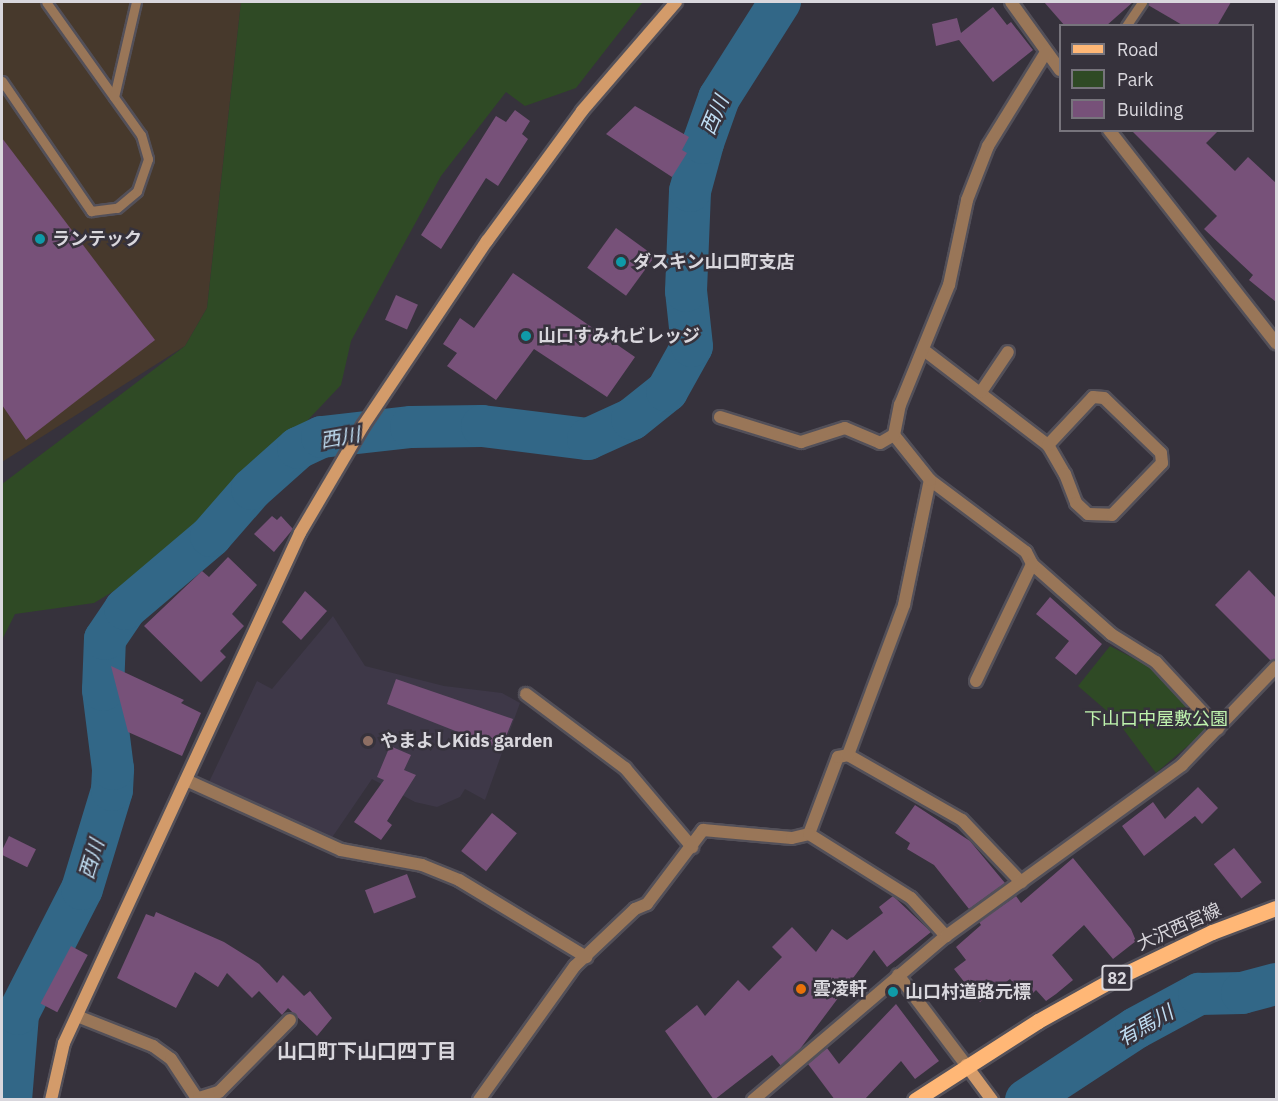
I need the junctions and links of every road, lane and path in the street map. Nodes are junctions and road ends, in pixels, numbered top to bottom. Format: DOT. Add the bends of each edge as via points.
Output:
graph roads {
  1 [pos="46,2"];
  2 [pos="136,2"];
  3 [pos="676,2"];
  4 [pos="1011,2"];
  5 [pos="1142,2"];
  6 [pos="1127,24"];
  7 [pos="1046,52"];
  8 [pos="1059,69"];
  9 [pos="2,81"];
  10 [pos="114,97"];
  11 [pos="1111,132"];
  12 [pos="1276,343"];
  13 [pos="925,351"];
  14 [pos="1008,352"];
  15 [pos="981,393"];
  16 [pos="720,417"];
  17 [pos="894,435"];
  18 [pos="1048,445"];
  19 [pos="930,480"];
  20 [pos="1032,564"];
  21 [pos="1276,667"];
  22 [pos="976,681"];
  23 [pos="526,694"];
  24 [pos="1218,729"];
  25 [pos="848,756"];
  26 [pos="186,780"];
  27 [pos="809,834"];
  28 [pos="692,847"];
  29 [pos="1021,882"];
  30 [pos="1276,908"];
  31 [pos="945,936"];
  32 [pos="586,957"];
  33 [pos="898,975"];
  34 [pos="77,1016"];
  35 [pos="290,1020"];
  36 [pos="966,1065"];
  37 [pos="198,1099"];
  38 [pos="51,1100"];
  39 [pos="479,1100"];
  40 [pos="753,1100"];
  41 [pos="915,1100"];
  42 [pos="992,1100"];
  1 -- 10 [label="lane"];
  2 -- 10 [label="lane"];
  3 -- 26 [label="street" via="582,111 487,241 363,426 300,533"];
  4 -- 7 [label="street"];
  5 -- 6 [label="lane"];
  7 -- 8 [label="street"];
  7 -- 13 [label="street" via="988,147 967,200 949,285"];
  9 -- 10 [label="lane" via="91,211 117,208 137,191 148,159 141,135"];
  11 -- 12 [label="street"];
  13 -- 15 [label="street"];
  13 -- 17 [label="street" via="900,405"];
  14 -- 15 [label="street"];
  15 -- 18 [label="street"];
  16 -- 17 [label="street" via="801,441 844,428 880,443"];
  17 -- 19 [label="street"];
  18 -- 18 [label="street" via="1093,397 1104,398 1161,453 1162,463 1112,515 1088,514 1076,503"];
  19 -- 20 [label="street" via="1026,552"];
  19 -- 25 [label="street" via="904,605"];
  20 -- 22 [label="street"];
  20 -- 24 [label="street" via="1111,634 1156,662"];
  21 -- 24 [label="street"];
  23 -- 28 [label="street" via="625,768"];
  24 -- 29 [label="street" via="1182,765"];
  25 -- 27 [label="street" via="838,757"];
  25 -- 29 [label="street" via="962,820"];
  26 -- 32 [label="street" via="341,850 422,865 459,880"];
  26 -- 34 [label="street"];
  27 -- 28 [label="street" via="792,838 703,830"];
  27 -- 31 [label="street" via="911,898"];
  28 -- 32 [label="street" via="647,904 635,909"];
  29 -- 31 [label="street"];
  30 -- 36 [label="main road, 大沢西宮線 / 82" via="1161,955"];
  31 -- 33 [label="street"];
  32 -- 39 [label="street"];
  33 -- 36 [label="street"];
  33 -- 40 [label="street"];
  34 -- 37 [label="street" via="153,1046 171,1059"];
  34 -- 38 [label="street" via="64,1043"];
  35 -- 37 [label="street" via="219,1092"];
  36 -- 41 [label="main road, 大沢西宮線 / 82"];
  36 -- 42 [label="street"];
}
